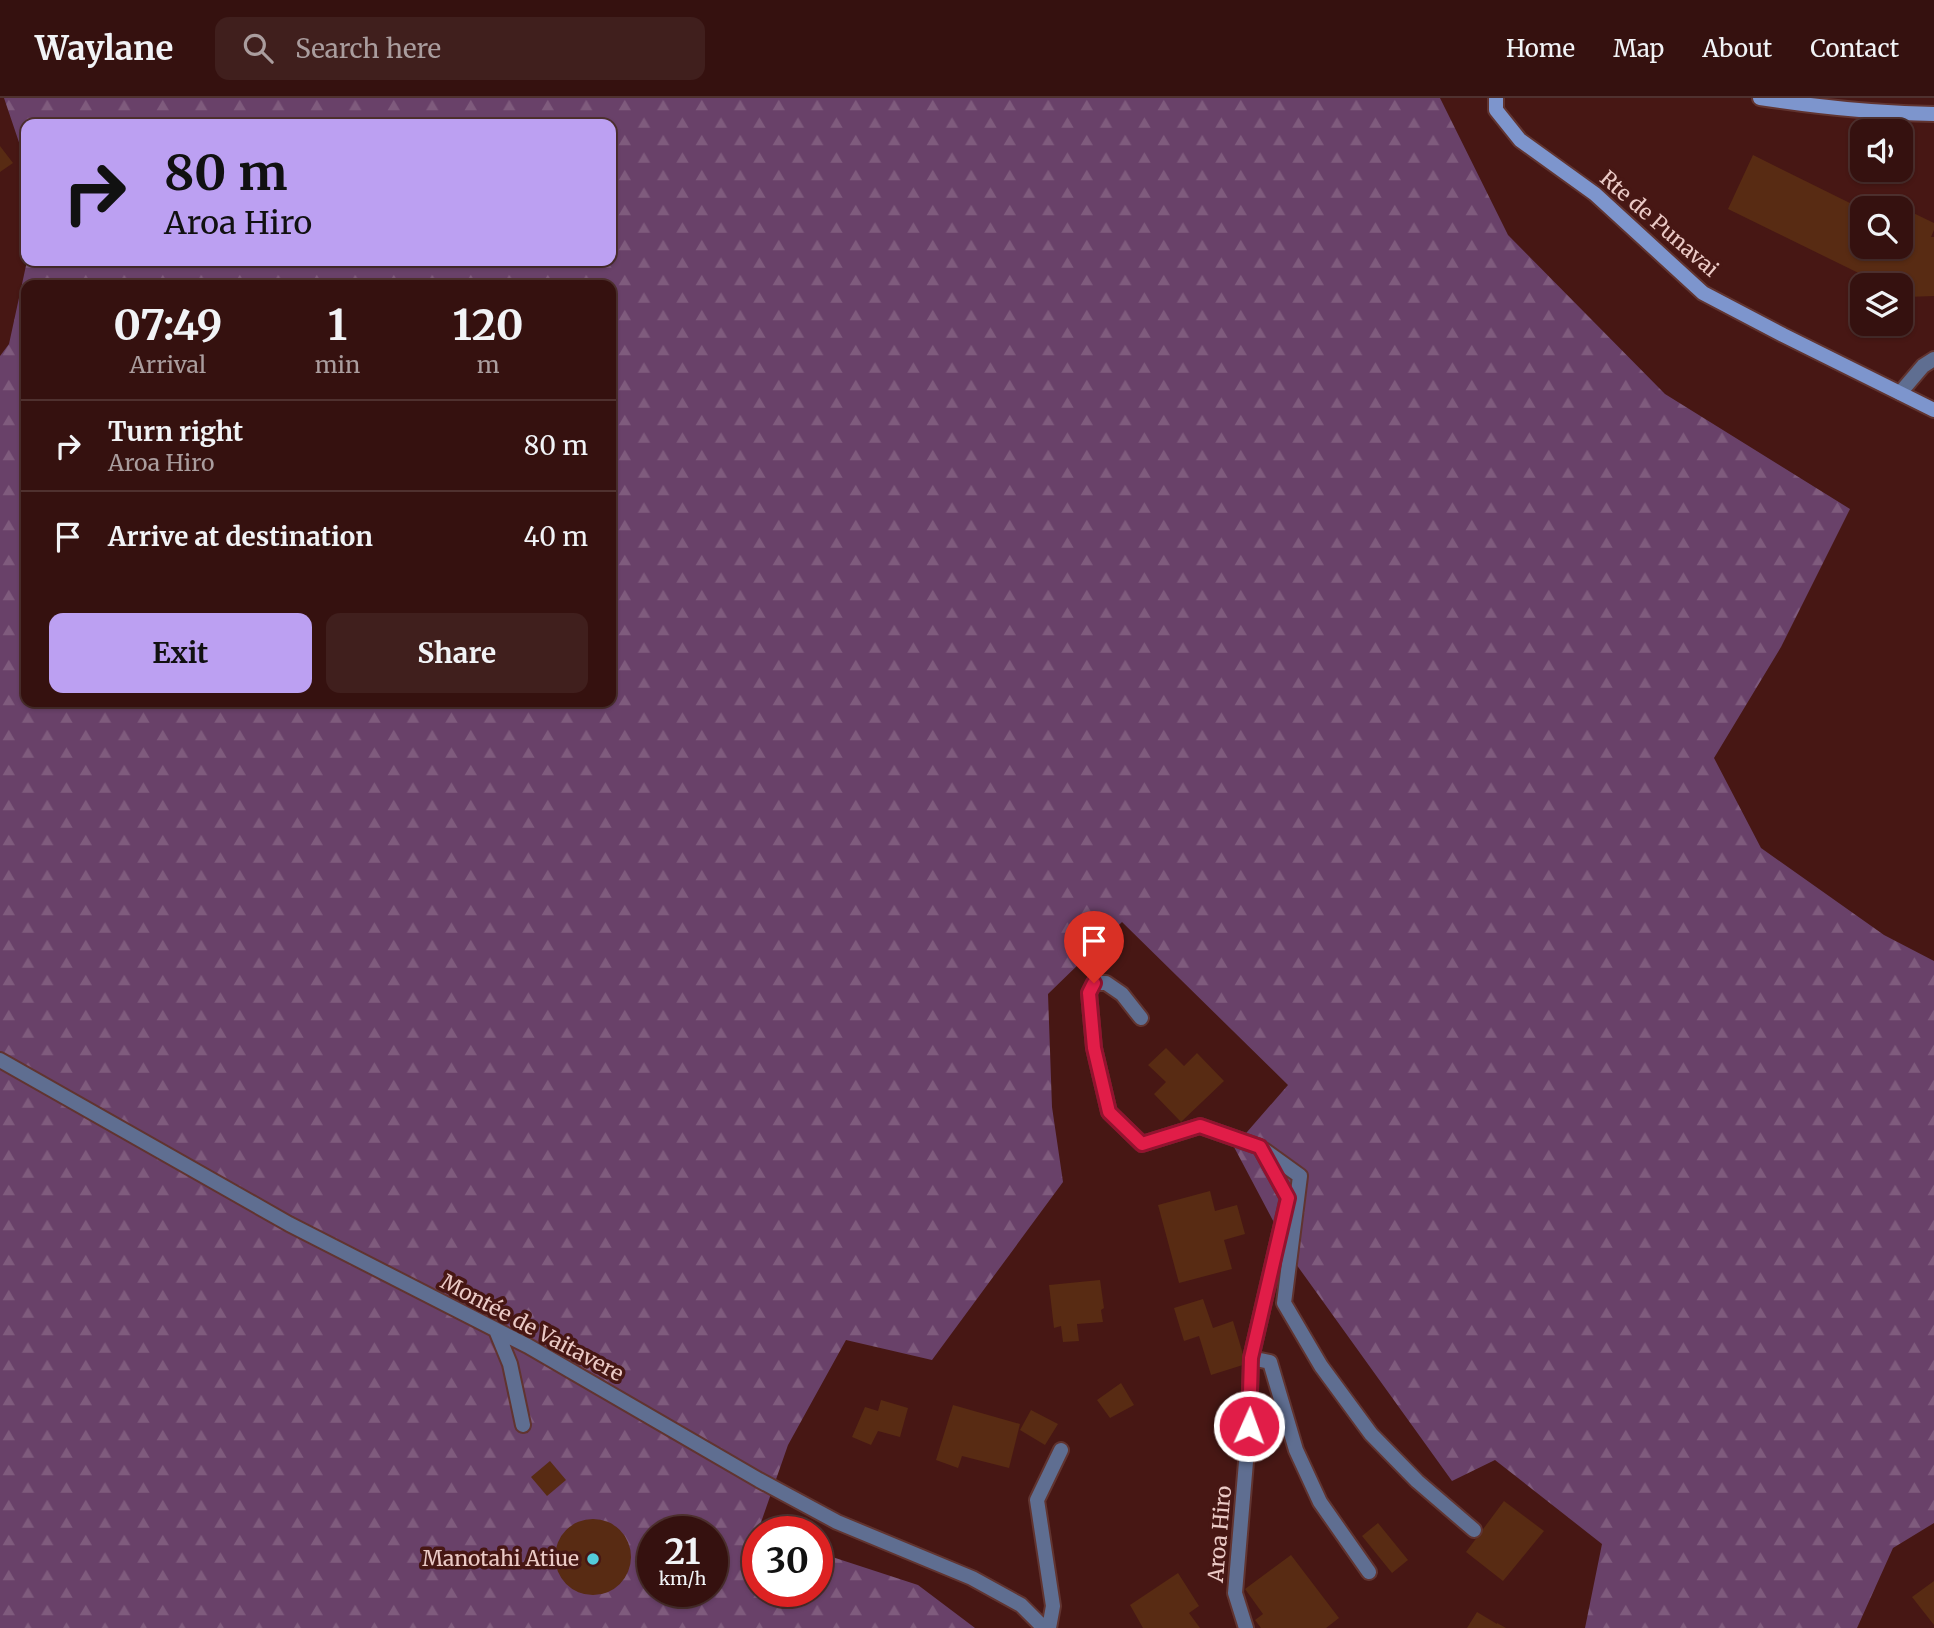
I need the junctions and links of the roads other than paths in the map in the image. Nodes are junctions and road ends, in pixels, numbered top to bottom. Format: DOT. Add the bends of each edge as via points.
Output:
graph roads {
  1 [pos="1496,98"];
  2 [pos="1760,98"];
  3 [pos="1934,114"];
  4 [pos="1934,359"];
  5 [pos="1900,393"];
  6 [pos="1934,410"];
  7 [pos="1142,1018"];
  8 [pos="0,1060"];
  9 [pos="1260,1147"];
  10 [pos="496,1330"];
  11 [pos="1251,1358"];
  12 [pos="523,1425"];
  13 [pos="1062,1450"];
  14 [pos="1474,1530"];
  15 [pos="1369,1572"];
  16 [pos="1047,1628"];
  17 [pos="1246,1628"];
  1 -- 5 [label="main road, Rte de Punavai" via="1496,110 1520,140 1595,194 1703,293"];
  2 -- 3 [label="main road"];
  4 -- 5 [label="street"];
  5 -- 6 [label="main road, Rte de Punavai"];
  7 -- 9 [label="street" via="1122,994 1106,983 1094,983 1089,993 1094,1048 1109,1112 1142,1144 1200,1126"];
  8 -- 10 [label="street, Montée de Vaitavere" via="289,1223"];
  9 -- 11 [label="street, Aroa Hiro" via="1288,1198"];
  9 -- 14 [label="street" via="1300,1176 1283,1303 1321,1366 1371,1434"];
  10 -- 12 [label="street" via="510,1364"];
  10 -- 16 [label="street, Montée de Vaitavere" via="837,1522 1009,1598"];
  11 -- 15 [label="street" via="1270,1362 1296,1450 1320,1502"];
  11 -- 17 [label="street, Aroa Hiro" via="1236,1593"];
  13 -- 16 [label="street" via="1037,1500 1053,1606"];
}
